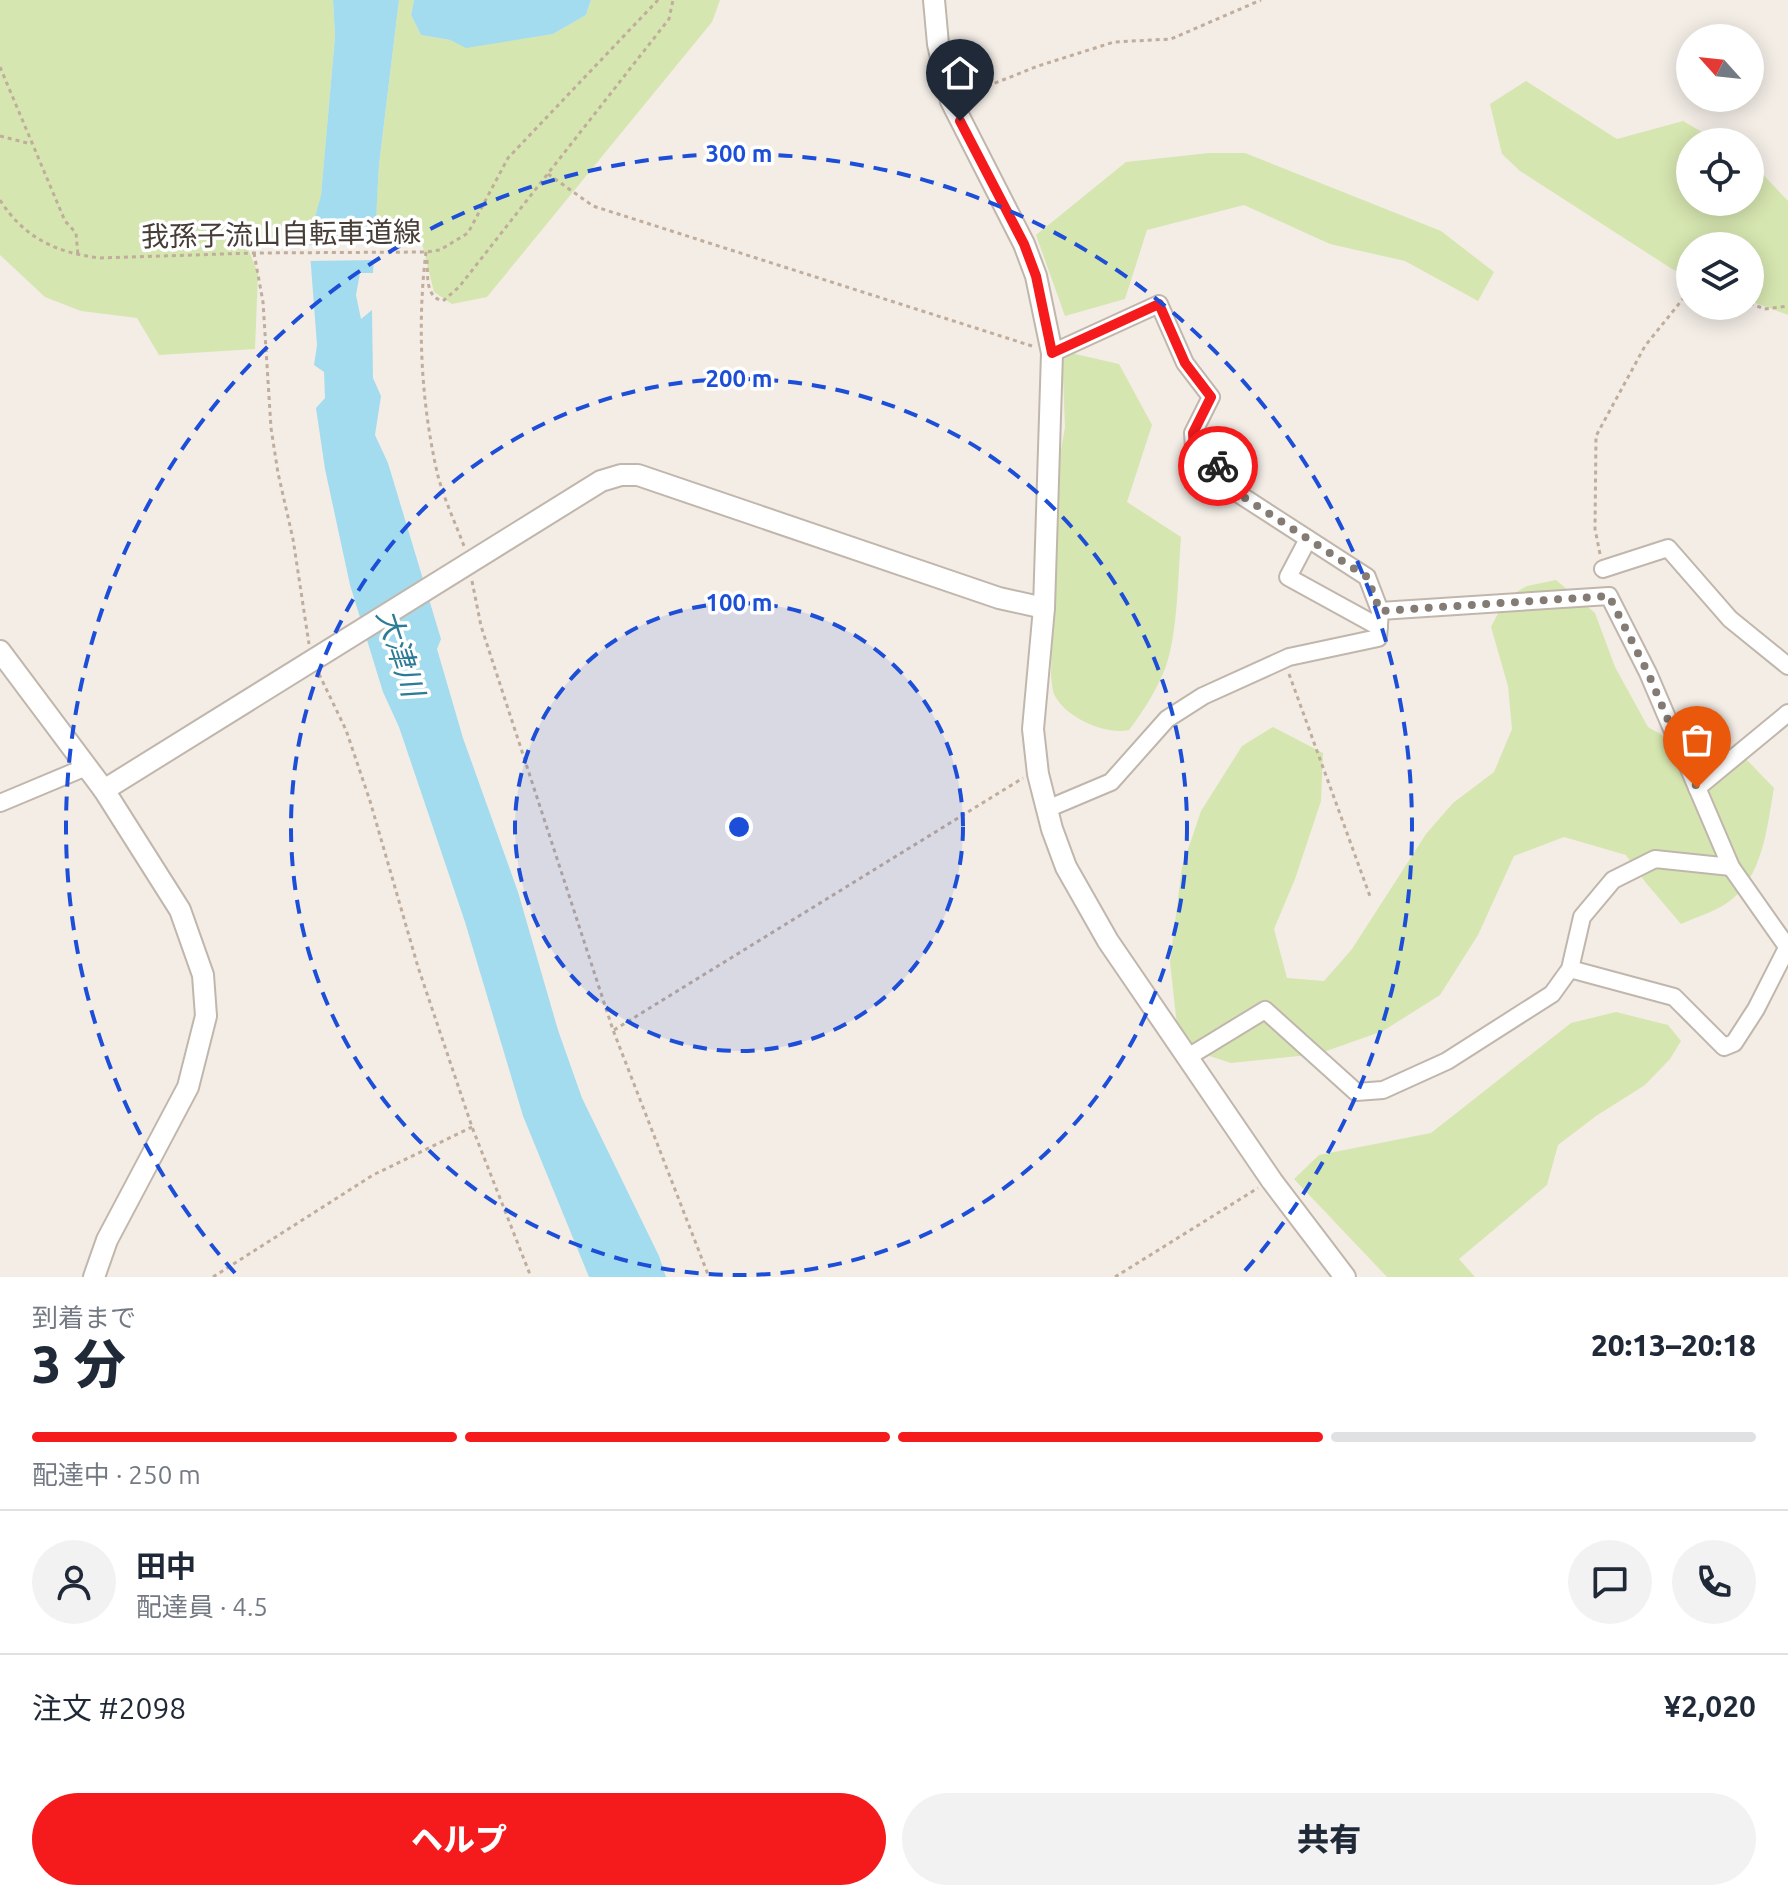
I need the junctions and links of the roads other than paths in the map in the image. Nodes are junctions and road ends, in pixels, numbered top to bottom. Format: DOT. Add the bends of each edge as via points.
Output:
graph roads {
  1 [pos="934,0"];
  2 [pos="1052,353"];
  3 [pos="1308,539"];
  4 [pos="1603,569"];
  5 [pos="1044,608"];
  6 [pos="1380,619"];
  7 [pos="0,651"];
  8 [pos="1788,666"];
  9 [pos="1788,713"];
  10 [pos="86,767"];
  11 [pos="1697,788"];
  12 [pos="104,790"];
  13 [pos="0,803"];
  14 [pos="1047,809"];
  15 [pos="1731,867"];
  16 [pos="1788,947"];
  17 [pos="1570,969"];
  18 [pos="1188,1057"];
  19 [pos="94,1277"];
  20 [pos="1345,1277"];
  1 -- 2 [label="street" via="951,101 1024,244"];
  2 -- 3 [label="street" via="1159,304 1185,363 1211,397 1193,433 1194,448 1217,465 1231,489"];
  2 -- 5 [label="street"];
  3 -- 6 [label="street" via="1367,577"];
  3 -- 6 [label="street" via="1288,577"];
  4 -- 8 [label="street" via="1668,548 1730,619"];
  5 -- 12 [label="street" via="999,598 638,475 621,475 601,481"];
  5 -- 14 [label="street" via="1033,729"];
  6 -- 11 [label="street" via="1609,596"];
  6 -- 14 [label="street" via="1378,638 1284,659 1203,696 1167,719 1111,782"];
  7 -- 10 [label="street"];
  9 -- 11 [label="street"];
  10 -- 12 [label="street"];
  10 -- 13 [label="street"];
  11 -- 15 [label="street"];
  12 -- 19 [label="street" via="180,910 203,975 206,1016 188,1087 107,1240"];
  14 -- 18 [label="street" via="1066,867 1086,904"];
  15 -- 16 [label="street"];
  15 -- 17 [label="street" via="1655,859 1613,880 1582,917"];
  16 -- 17 [label="street" via="1734,1043 1724,1047 1674,997"];
  17 -- 18 [label="street" via="1552,994 1447,1061 1383,1090 1356,1092 1265,1010"];
  18 -- 20 [label="street"];
}
